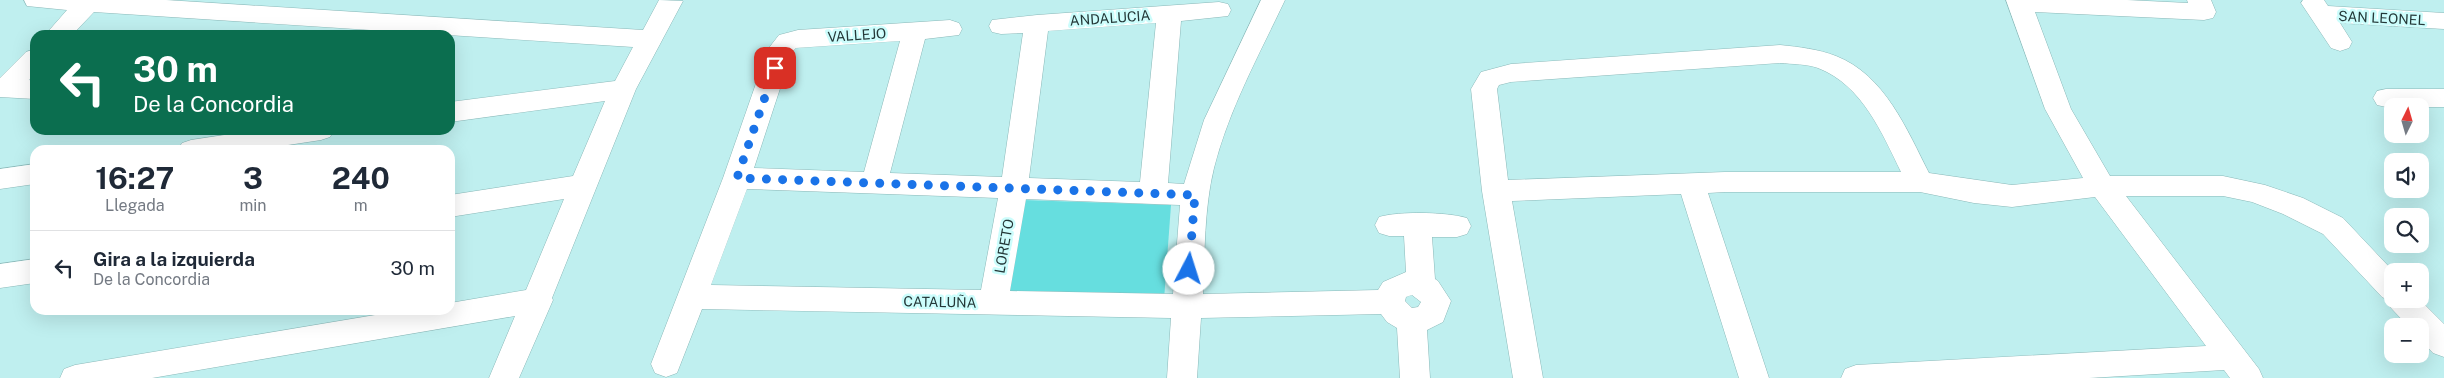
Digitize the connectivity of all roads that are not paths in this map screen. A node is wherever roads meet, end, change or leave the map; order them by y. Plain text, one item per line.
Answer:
1 (36, 0) edge
2 (1273, 0) edge
3 (90, 1) edge
4 (671, 1) edge
5 (2018, 2) edge
6 (2202, 4) edge
7 (2315, 7) edge
8 (1219, 10) dead end
9 (1169, 14) junction
10 (2444, 21) edge
11 (1037, 23) junction
12 (1001, 26) dead end
13 (950, 28) dead end
14 (62, 30) edge
15 (915, 31) junction
16 (650, 39) junction
17 (2340, 42) dead end
18 (30, 63) edge
19 (3, 88) edge
20 (623, 89) junction
21 (30, 90) edge
22 (455, 111) edge
23 (288, 135) edge
24 (224, 145) edge
25 (30, 175) edge
26 (737, 178) junction
27 (0, 179) edge
28 (1920, 182) junction
29 (874, 184) junction
30 (1690, 184) junction
31 (584, 185) junction
32 (2102, 186) junction
33 (1014, 188) junction
34 (1496, 191) junction
35 (1153, 193) junction
36 (1195, 195) junction
37 (455, 205) edge
38 (1389, 225) dead end
39 (1417, 225) junction
40 (1457, 226) dead end
41 (30, 272) edge
42 (0, 276) edge
43 (2384, 280) edge
44 (693, 297) junction
45 (538, 300) junction
46 (993, 304) junction
47 (1186, 306) junction
48 (2410, 308) edge
49 (1401, 312) junction
50 (455, 314) edge
51 (449, 315) edge
52 (2444, 344) edge
53 (666, 364) dead end
54 (2240, 368) edge
55 (75, 378) edge
56 (504, 378) edge
57 (1182, 378) edge
58 (1416, 378) edge
59 (1528, 378) edge
60 (1754, 378) edge
61 (1856, 378) edge

1 - 3 street
2 - 36 street
3 - 14 street
3 - 16 street
4 - 16 street
5 - 6 street
5 - 32 street
7 - 10 street, SAN LEONEL
7 - 17 street
8 - 9 street
9 - 11 street, ANDALUCIA
9 - 35 street, ANDALUCIA
11 - 12 street, ANDALUCIA
11 - 33 street
13 - 15 street
15 - 26 street, VALLEJO
15 - 29 street
16 - 20 street
18 - 19 street
19 - 21 street
20 - 22 street
20 - 31 street
23 - 24 street
25 - 27 street
26 - 29 street
26 - 44 street
28 - 30 street
28 - 32 street
28 - 34 street
29 - 33 street
30 - 34 street
30 - 60 street
31 - 37 street
31 - 45 street
32 - 43 street
32 - 54 street
33 - 35 street
33 - 46 street, LORETO
34 - 59 street
35 - 36 street
36 - 47 street
38 - 39 street
39 - 40 street
39 - 49 street
41 - 42 street
44 - 46 street, CATALUÑA
44 - 53 street
45 - 50 street
45 - 56 street
46 - 47 street, CATALUÑA
47 - 49 street, CATALUÑA
47 - 57 street
48 - 52 street
49 - 58 street
51 - 55 street
54 - 61 street

